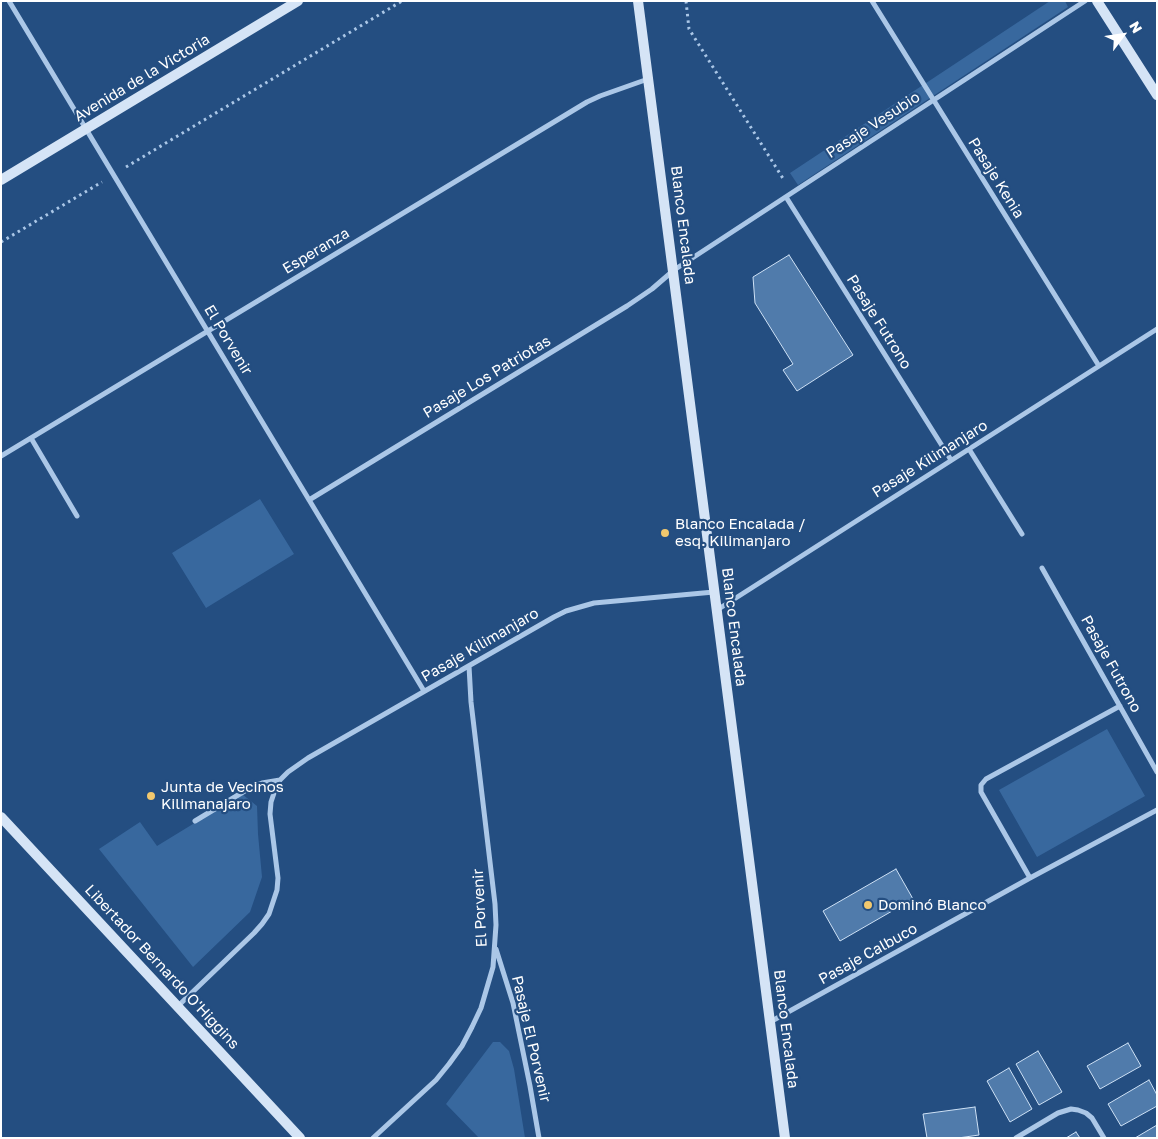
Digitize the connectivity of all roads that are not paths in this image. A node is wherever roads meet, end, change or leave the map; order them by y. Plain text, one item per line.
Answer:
1 (9, 1) edge
2 (298, 1) edge
3 (638, 1) edge
4 (872, 1) edge
5 (1085, 1) edge
6 (1097, 1) edge
7 (648, 79) junction
8 (1157, 95) edge
9 (933, 101) junction
10 (86, 129) junction
11 (1, 180) edge
12 (786, 197) junction
13 (674, 270) junction
14 (1157, 330) edge
15 (208, 331) junction
16 (1099, 366) junction
17 (31, 438) junction
18 (969, 449) junction
19 (1, 456) edge
20 (951, 460) junction
21 (309, 500) junction
22 (77, 516) dead end
23 (1022, 534) dead end
24 (1042, 568) dead end
25 (714, 592) junction
26 (717, 610) junction
27 (469, 666) junction
28 (424, 691) junction
29 (1120, 706) junction
30 (1157, 772) edge
31 (280, 780) junction
32 (1157, 810) edge
33 (1, 817) edge
34 (195, 820) dead end
35 (1030, 878) junction
36 (495, 946) junction
37 (178, 1006) junction
38 (770, 1022) junction
39 (300, 1138) edge
40 (374, 1138) edge
41 (539, 1138) edge
42 (785, 1138) edge
43 (1016, 1138) edge
44 (1104, 1138) edge

1 - 10 street, El Porvenir
2 - 10 street, Avenida de la Victoria
3 - 7 street, Blanco Encalada
4 - 9 street, Pasaje Kenia
5 - 9 street, Pasaje Vesubio
6 - 8 street
7 - 13 street, Blanco Encalada
7 - 15 street, Esperanza
9 - 12 street, Pasaje Vesubio
9 - 16 street, Pasaje Kenia
10 - 11 street, Avenida de la Victoria
10 - 15 street, El Porvenir
12 - 13 street, Pasaje Vesubio
12 - 20 street, Pasaje Futrono
13 - 21 street, Pasaje Los Patriotas
13 - 25 street, Blanco Encalada
14 - 16 street, Pasaje Kilimanjaro
15 - 17 street, Esperanza
15 - 21 street, El Porvenir
16 - 18 street, Pasaje Kilimanjaro
17 - 19 street, Esperanza
17 - 22 street
18 - 20 street, Pasaje Kilimanjaro
18 - 23 street
20 - 26 street, Pasaje Kilimanjaro
21 - 28 street, El Porvenir
24 - 29 street, Pasaje Futrono
25 - 26 street, Blanco Encalada
25 - 27 street, Pasaje Kilimanjaro
26 - 38 street, Blanco Encalada
27 - 28 street, Pasaje Kilimanjaro
27 - 36 street, El Porvenir
28 - 31 street, Pasaje Kilimanjaro
29 - 30 street, Pasaje Futrono
29 - 35 street
31 - 34 street, Pasaje Kilimanjaro
31 - 37 street, Pasaje Kilimanjaro
32 - 35 street, Pasaje Calbuco
33 - 37 street, Libertador Bernardo O'Higgins
35 - 38 street, Pasaje Calbuco
36 - 40 street, El Porvenir
36 - 41 street, Pasaje El Porvenir
37 - 39 street, Libertador Bernardo O'Higgins
38 - 42 street, Blanco Encalada
43 - 44 street

